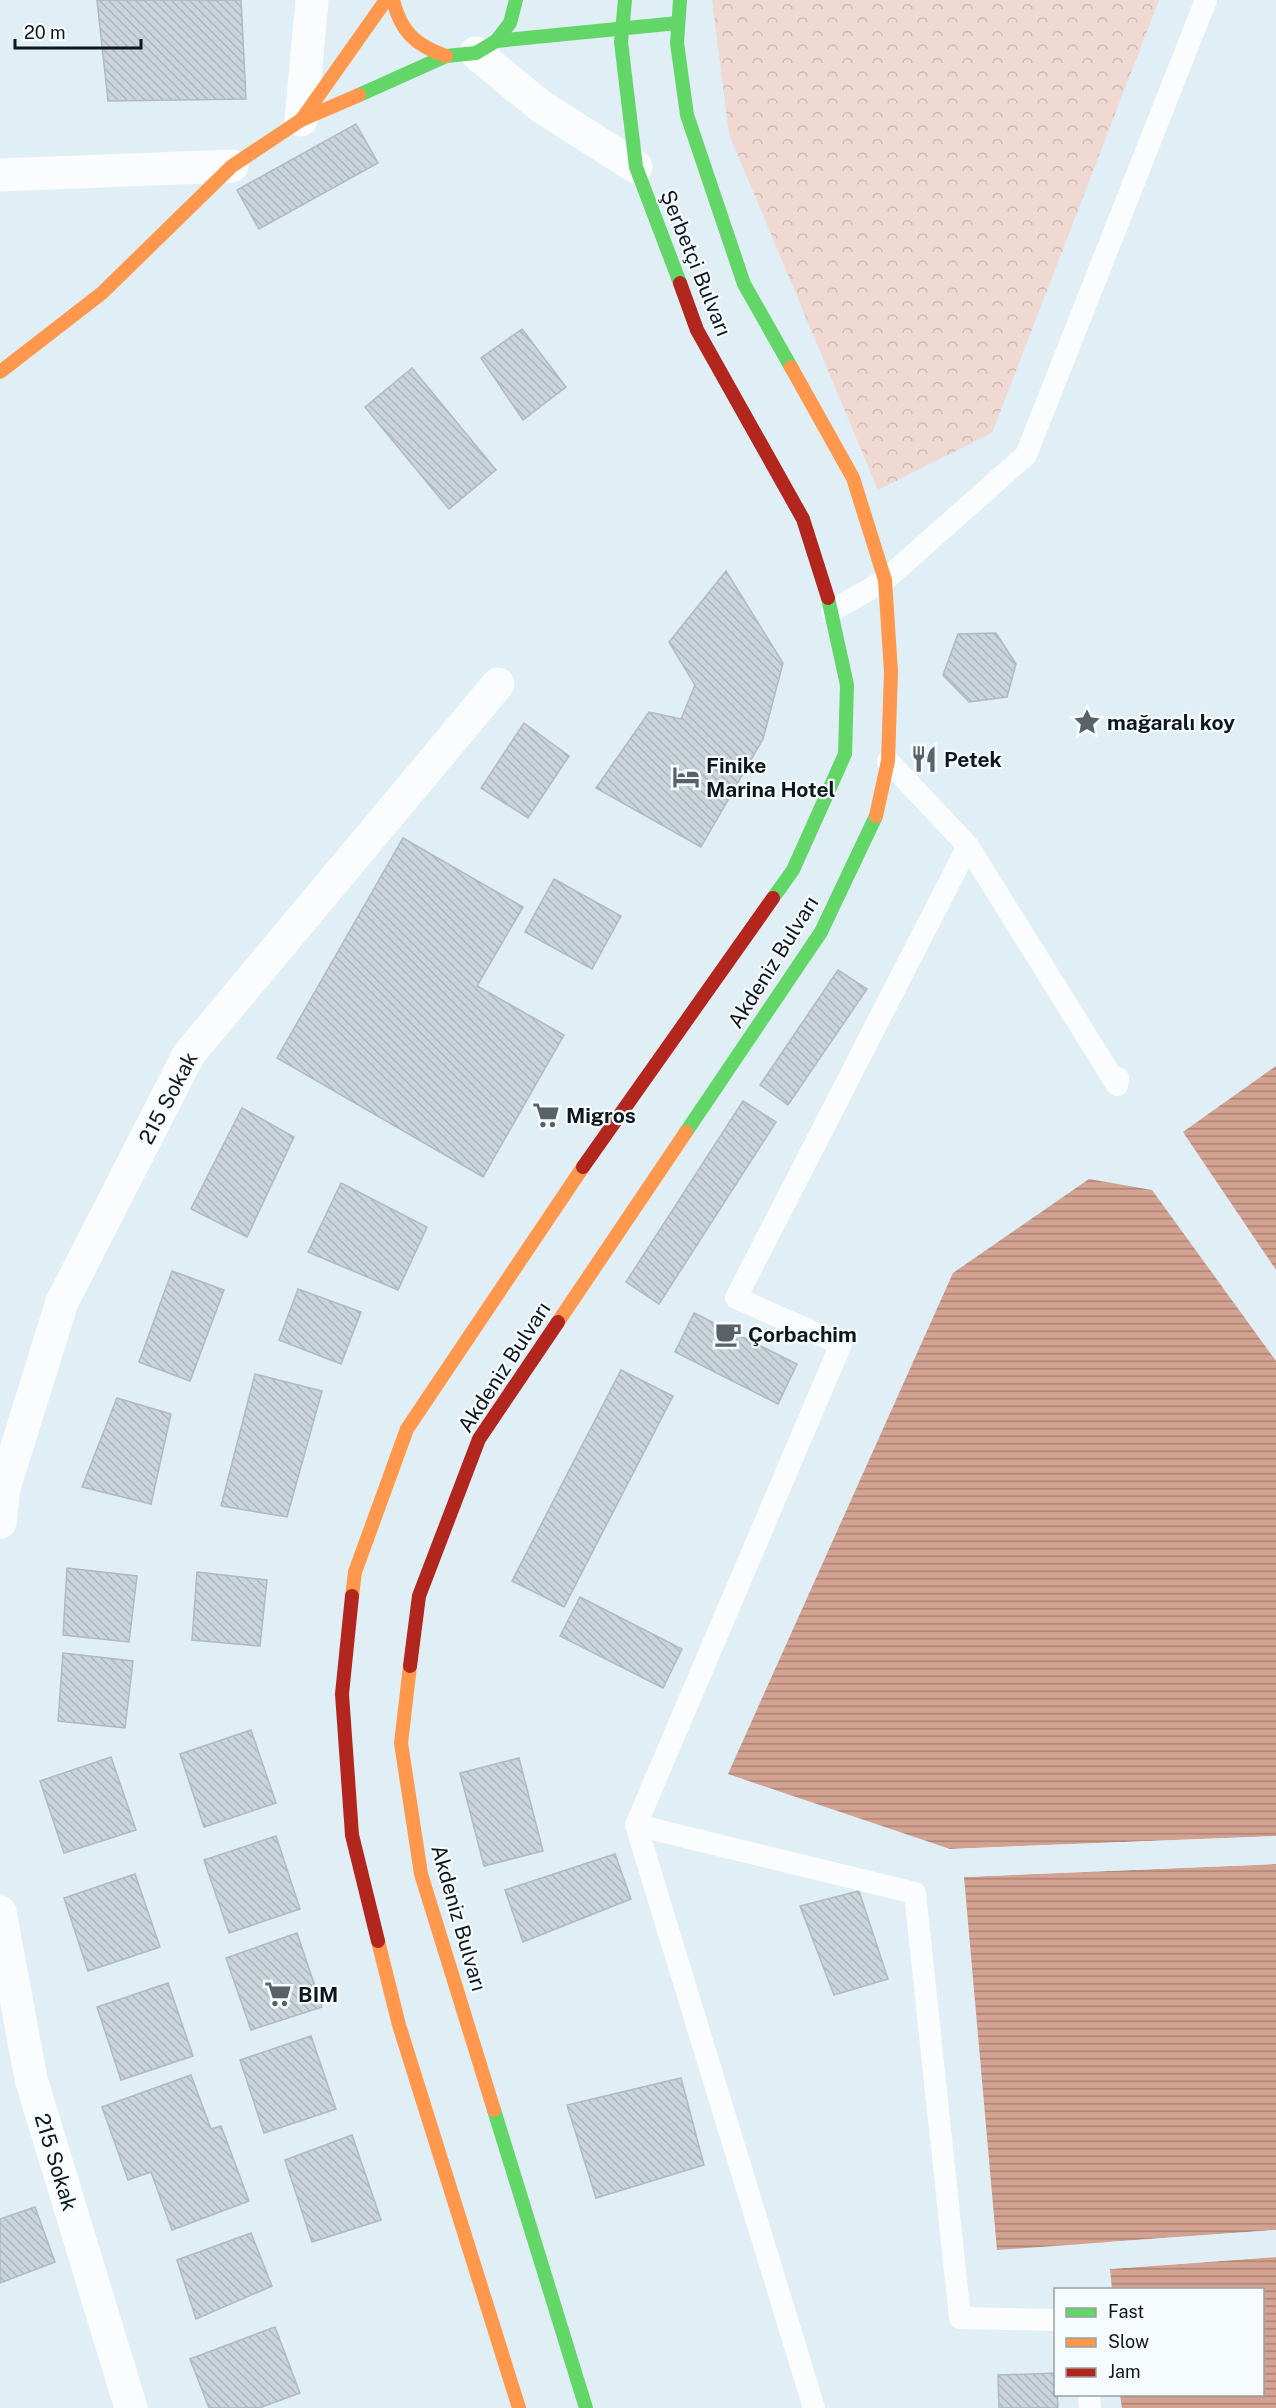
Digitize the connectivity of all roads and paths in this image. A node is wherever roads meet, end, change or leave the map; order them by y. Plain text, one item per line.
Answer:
1 (312, 0) edge
2 (386, 0) edge
3 (393, 0) edge
4 (516, 0) edge
5 (680, 0) edge
6 (1206, 0) edge
7 (630, 4) edge
8 (678, 23) junction
9 (622, 28) junction
10 (472, 50) junction
11 (301, 120) junction
12 (232, 166) junction
13 (636, 167) junction
14 (0, 175) edge
15 (0, 372) edge
16 (853, 478) joint
17 (803, 519) joint
18 (885, 580) junction
19 (832, 611) junction
20 (498, 684) dead end
21 (888, 761) junction
22 (968, 846) junction
23 (1118, 1078) dead end
24 (0, 1522) edge
25 (636, 1825) junction
26 (0, 1912) edge
27 (1054, 2320) edge
28 (131, 2408) edge
29 (519, 2408) edge
30 (586, 2408) edge
31 (813, 2408) edge

1 - 11 street
2 - 11 main road
3 - 10 main road
4 - 10 main road
5 - 8 main road, Şerbetçi Bulvarı
6 - 18 lane
7 - 8 main road
7 - 9 main road, Şerbetçi Bulvarı
8 - 9 main road
8 - 16 main road, Şerbetçi Bulvarı
9 - 10 main road
9 - 13 main road, Şerbetçi Bulvarı
10 - 11 main road
10 - 13 street
11 - 12 main road
12 - 14 street
12 - 15 main road
13 - 17 main road, Şerbetçi Bulvarı
16 - 18 main road, Akdeniz Bulvarı
17 - 19 main road, Akdeniz Bulvarı
18 - 19 lane
18 - 21 main road, Akdeniz Bulvarı
19 - 29 main road, Akdeniz Bulvarı
20 - 24 street, 215 Sokak
21 - 22 lane
21 - 30 main road, Akdeniz Bulvarı
22 - 23 lane
22 - 25 lane
25 - 27 lane
25 - 31 lane
26 - 28 street, 215 Sokak

